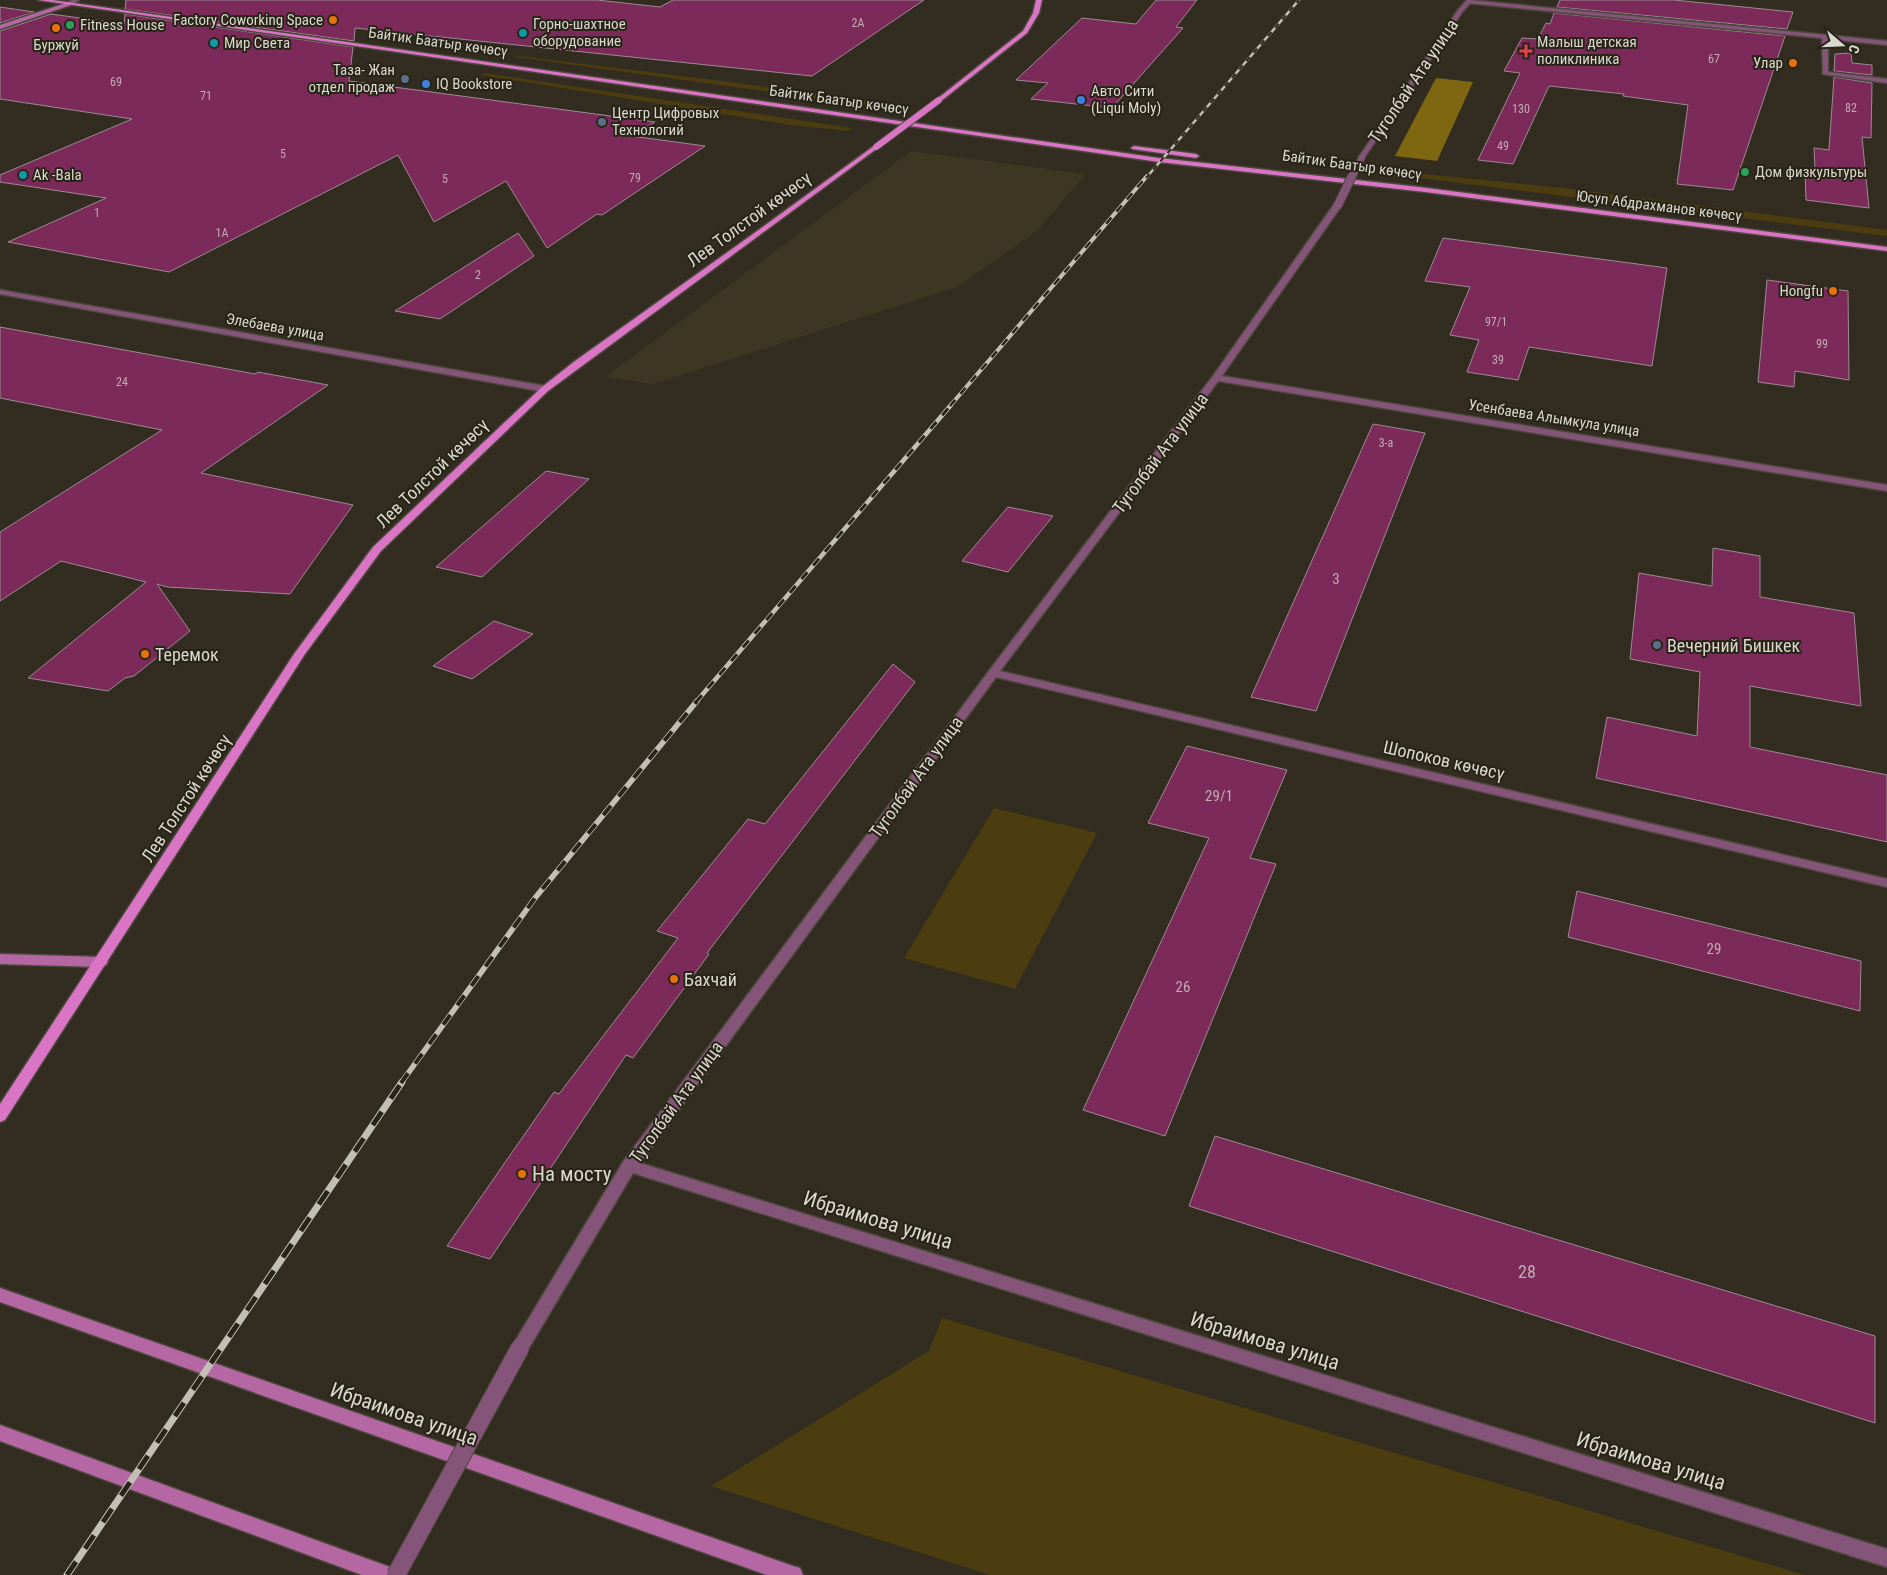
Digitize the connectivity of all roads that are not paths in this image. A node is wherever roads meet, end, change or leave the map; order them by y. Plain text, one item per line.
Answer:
1 (41, 0) edge
2 (76, 0) edge
3 (1039, 0) edge
4 (1469, 1) edge
5 (68, 4) junction
6 (0, 27) edge
7 (1825, 37) junction
8 (1887, 43) edge
9 (1887, 80) edge
10 (1427, 190) joint
11 (1887, 250) edge
12 (0, 292) edge
13 (1216, 378) junction
14 (545, 389) junction
15 (1887, 488) edge
16 (993, 673) junction
17 (1887, 883) edge
18 (0, 959) edge
19 (101, 962) junction
20 (0, 1116) edge
21 (629, 1166) junction
22 (0, 1295) edge
23 (0, 1433) edge
24 (1887, 1558) edge
25 (387, 1575) edge
26 (396, 1575) edge
27 (793, 1575) edge

1 - 5 main road, Байтик Баатыр көчөсү
2 - 5 street
3 - 14 main road, Лев Толстой көчөсү, bridge
4 - 7 street
4 - 13 street, Туголбай Ата улица, bridge
5 - 6 main road
5 - 10 main road, Байтик Баатыр көчөсү
7 - 8 street
7 - 9 street
10 - 11 main road, Юсуп Абдрахманов көчөсү
12 - 14 street, Элебаева улица
13 - 15 street, Усенбаева Алымкула улица
13 - 16 street, Туголбай Ата улица
14 - 19 main road, Лев Толстой көчөсү
16 - 17 street, Шопоков көчөсү
16 - 21 street, Туголбай Ата улица
18 - 19 main road
19 - 20 main road, Лев Толстой көчөсү
21 - 24 street, Ибраимова улица
21 - 26 street, Туголбай Ата улица, bridge
22 - 27 main road, Ибраимова улица
23 - 25 main road

